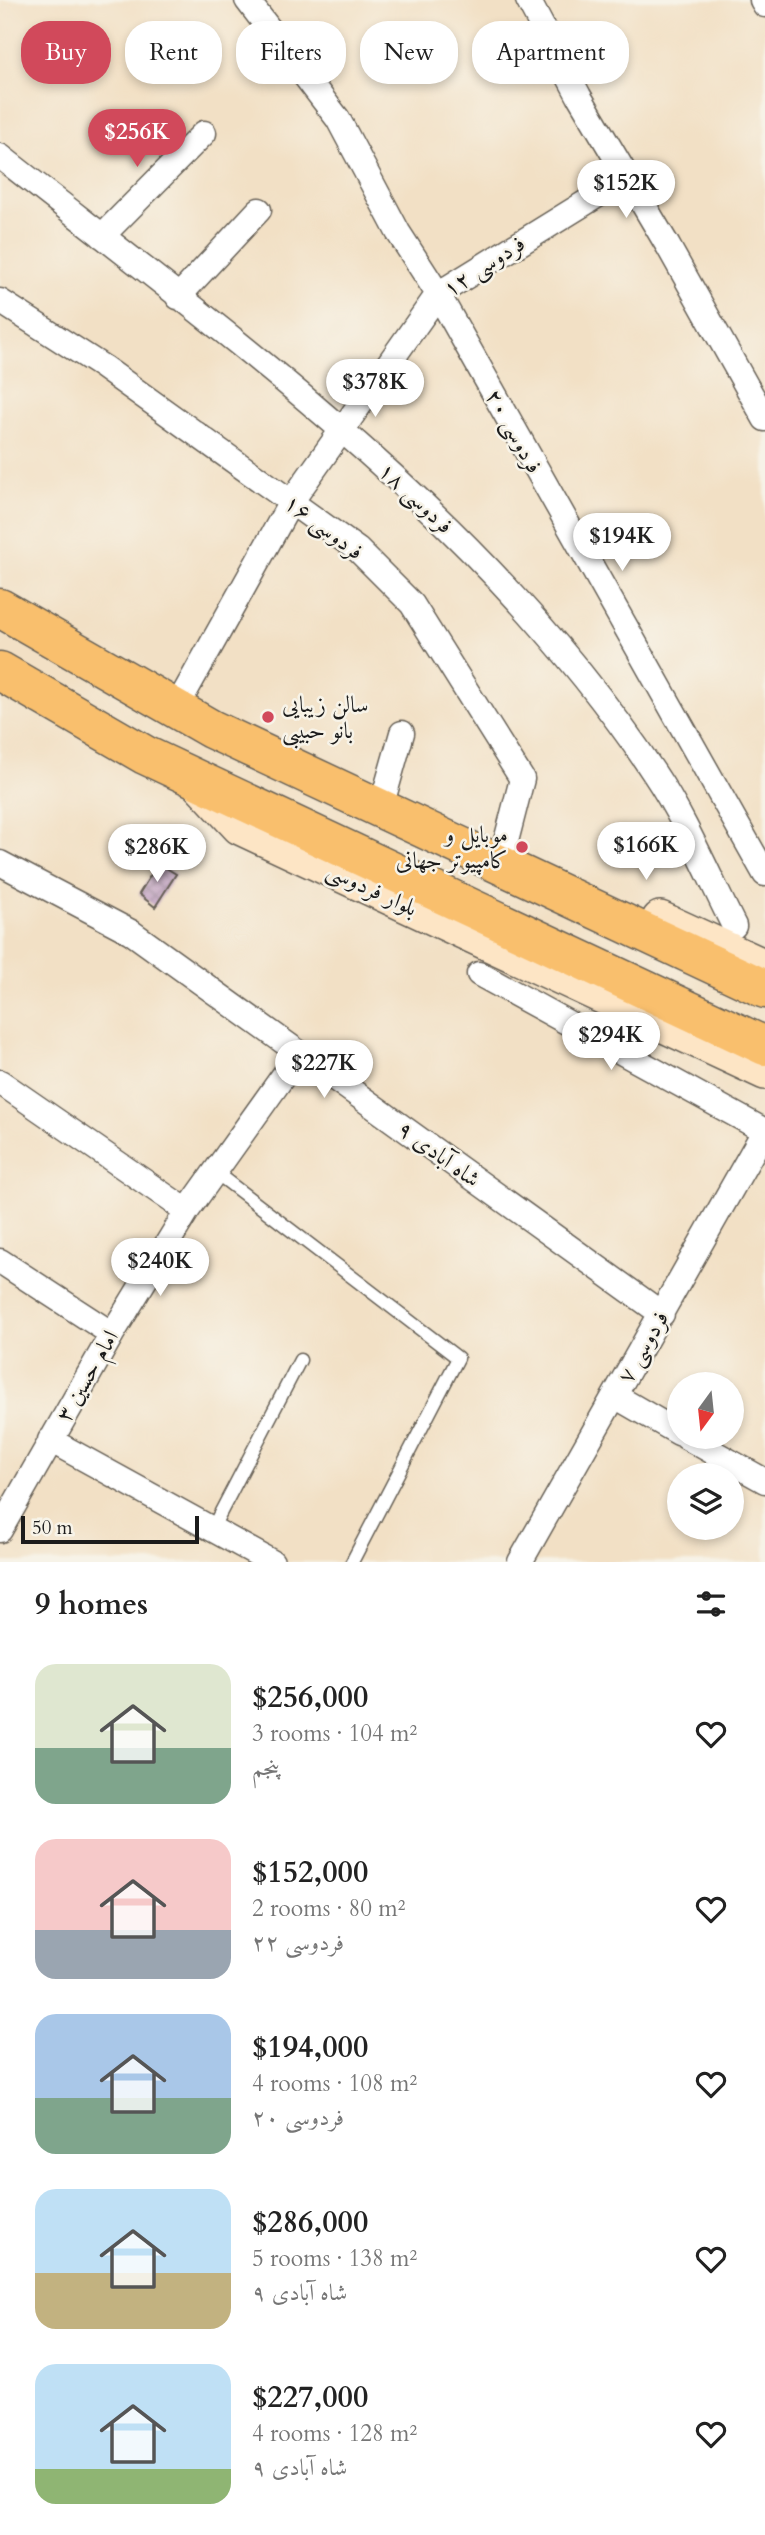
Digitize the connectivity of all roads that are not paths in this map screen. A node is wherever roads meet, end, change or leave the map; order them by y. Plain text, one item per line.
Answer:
1 (247, 0) edge
2 (528, 0) edge
3 (762, 0) edge
4 (765, 5) edge
5 (204, 133) dead end
6 (0, 156) edge
7 (627, 177) junction
8 (259, 210) dead end
9 (102, 236) junction
10 (438, 294) junction
11 (178, 297) junction
12 (0, 301) edge
13 (765, 419) edge
14 (341, 427) junction
15 (291, 502) junction
16 (0, 608) edge
17 (0, 671) edge
18 (175, 710) junction
19 (211, 729) junction
20 (402, 733) dead end
21 (193, 777) junction
22 (385, 793) junction
23 (504, 849) junction
24 (0, 863) edge
25 (765, 874) edge
26 (734, 926) dead end
27 (765, 967) edge
28 (479, 974) dead end
29 (765, 989) edge
30 (765, 1046) edge
31 (299, 1054) junction
32 (765, 1072) edge
33 (0, 1082) edge
34 (765, 1130) edge
35 (215, 1172) junction
36 (187, 1211) junction
37 (0, 1261) edge
38 (662, 1314) junction
39 (112, 1334) junction
40 (300, 1360) dead end
41 (615, 1396) junction
42 (667, 1426) edge
43 (50, 1440) junction
44 (708, 1449) edge
45 (765, 1481) edge
46 (212, 1529) junction
47 (0, 1530) edge
48 (271, 1562) edge
49 (352, 1562) edge
50 (520, 1562) edge

1 - 10 street, فردوسی ۲۰
2 - 7 street
3 - 4 street
5 - 9 street
6 - 9 street, فردوسی ۱۸
7 - 10 street, فردوسی ۱۲
7 - 13 street
8 - 11 street
9 - 11 street, فردوسی ۱۸
10 - 14 street, فردوسی ۱۲
10 - 25 street, فردوسی ۲۰
11 - 14 street, فردوسی ۱۸
12 - 15 street, فردوسی ۱۶
14 - 15 street, فردوسی ۱۲
14 - 26 street, فردوسی ۱۸
15 - 18 street, فردوسی ۱۲
15 - 23 street, فردوسی ۱۶
16 - 18 main road
17 - 21 main road, بلوار فردوسی
18 - 19 main road
19 - 22 main road
19 - 29 main road
20 - 22 street
21 - 30 main road
21 - 32 main road, بلوار فردوسی
22 - 23 main road
23 - 27 main road
24 - 31 street, شاه آبادی ۹
28 - 34 street
31 - 35 street, امام حسین ۳
31 - 38 street, شاه آبادی ۹
33 - 36 street
34 - 38 street, فردوسی ۷
35 - 36 street, امام حسین ۳
35 - 49 lane
36 - 39 street, امام حسین ۳
37 - 39 street
38 - 41 street, فردوسی ۷
39 - 43 street, امام حسین ۳
40 - 46 lane
41 - 42 street
41 - 50 street, فردوسی ۷
43 - 46 street
43 - 47 street, امام حسین ۳
44 - 45 street
46 - 48 street

